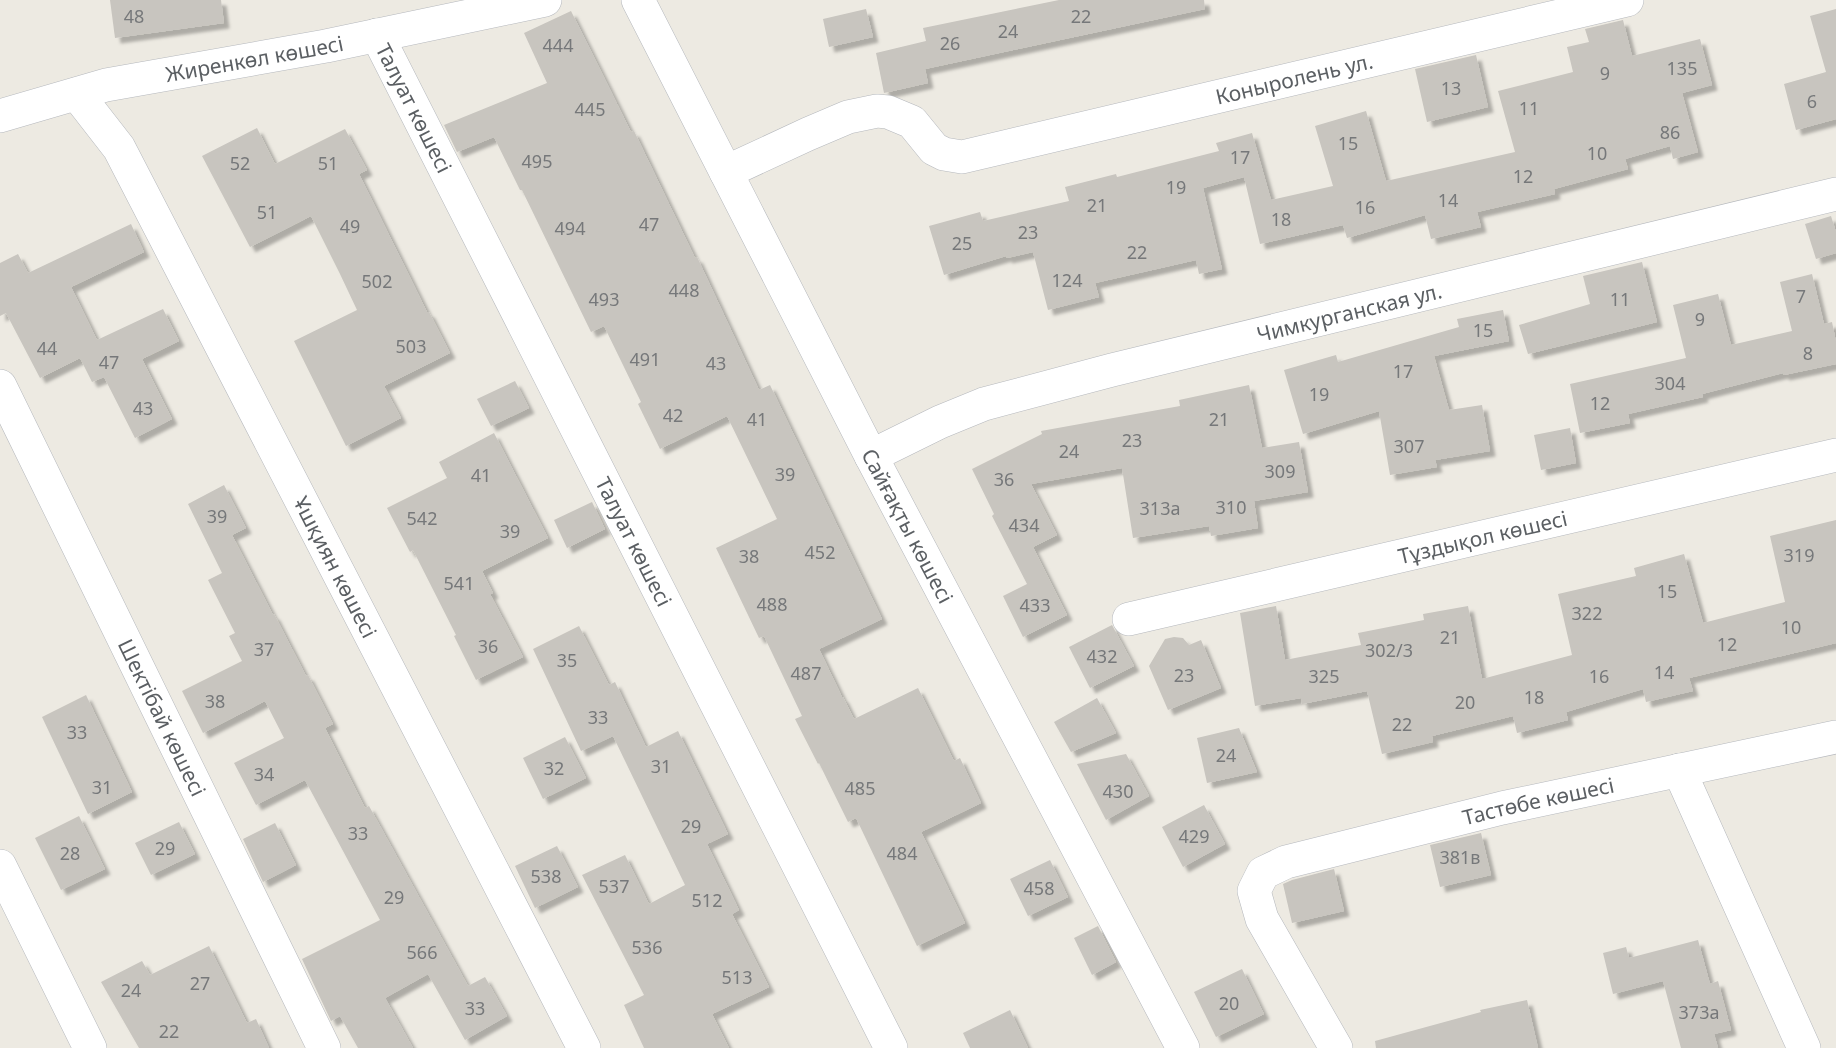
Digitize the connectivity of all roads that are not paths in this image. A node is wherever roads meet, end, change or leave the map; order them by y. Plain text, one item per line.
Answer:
1 (545, 0) edge
2 (638, 0) edge
3 (1627, 0) edge
4 (377, 35) junction
5 (77, 94) junction
6 (0, 116) edge
7 (726, 172) junction
8 (1836, 194) edge
9 (0, 386) edge
10 (1836, 455) edge
11 (871, 456) junction
12 (1129, 619) dead end
13 (1836, 737) edge
14 (1679, 770) junction
15 (0, 866) edge
16 (90, 1048) edge
17 (324, 1048) edge
18 (584, 1048) edge
19 (891, 1048) edge
20 (1183, 1048) edge
21 (1336, 1048) edge
22 (1804, 1048) edge

1 - 4 street, Жиренкөл көшесі
2 - 7 street, Сайғақты көшесі
3 - 7 street, Коныролень ул.
4 - 5 street, Жиренкөл көшесі
4 - 19 street, Талуат көшесі
5 - 6 street, Жиренкөл көшесі
5 - 18 street, Ұшқиян көшесі
7 - 11 street, Сайғақты көшесі
8 - 11 street, Чимкурганская ул.
9 - 17 street, Шектібай көшесі
10 - 12 street, Тұздықол көшесі
11 - 20 street, Сайғақты көшесі
13 - 14 street, Тастөбе көшесі
14 - 21 street, Тастөбе көшесі
14 - 22 street
15 - 16 street

